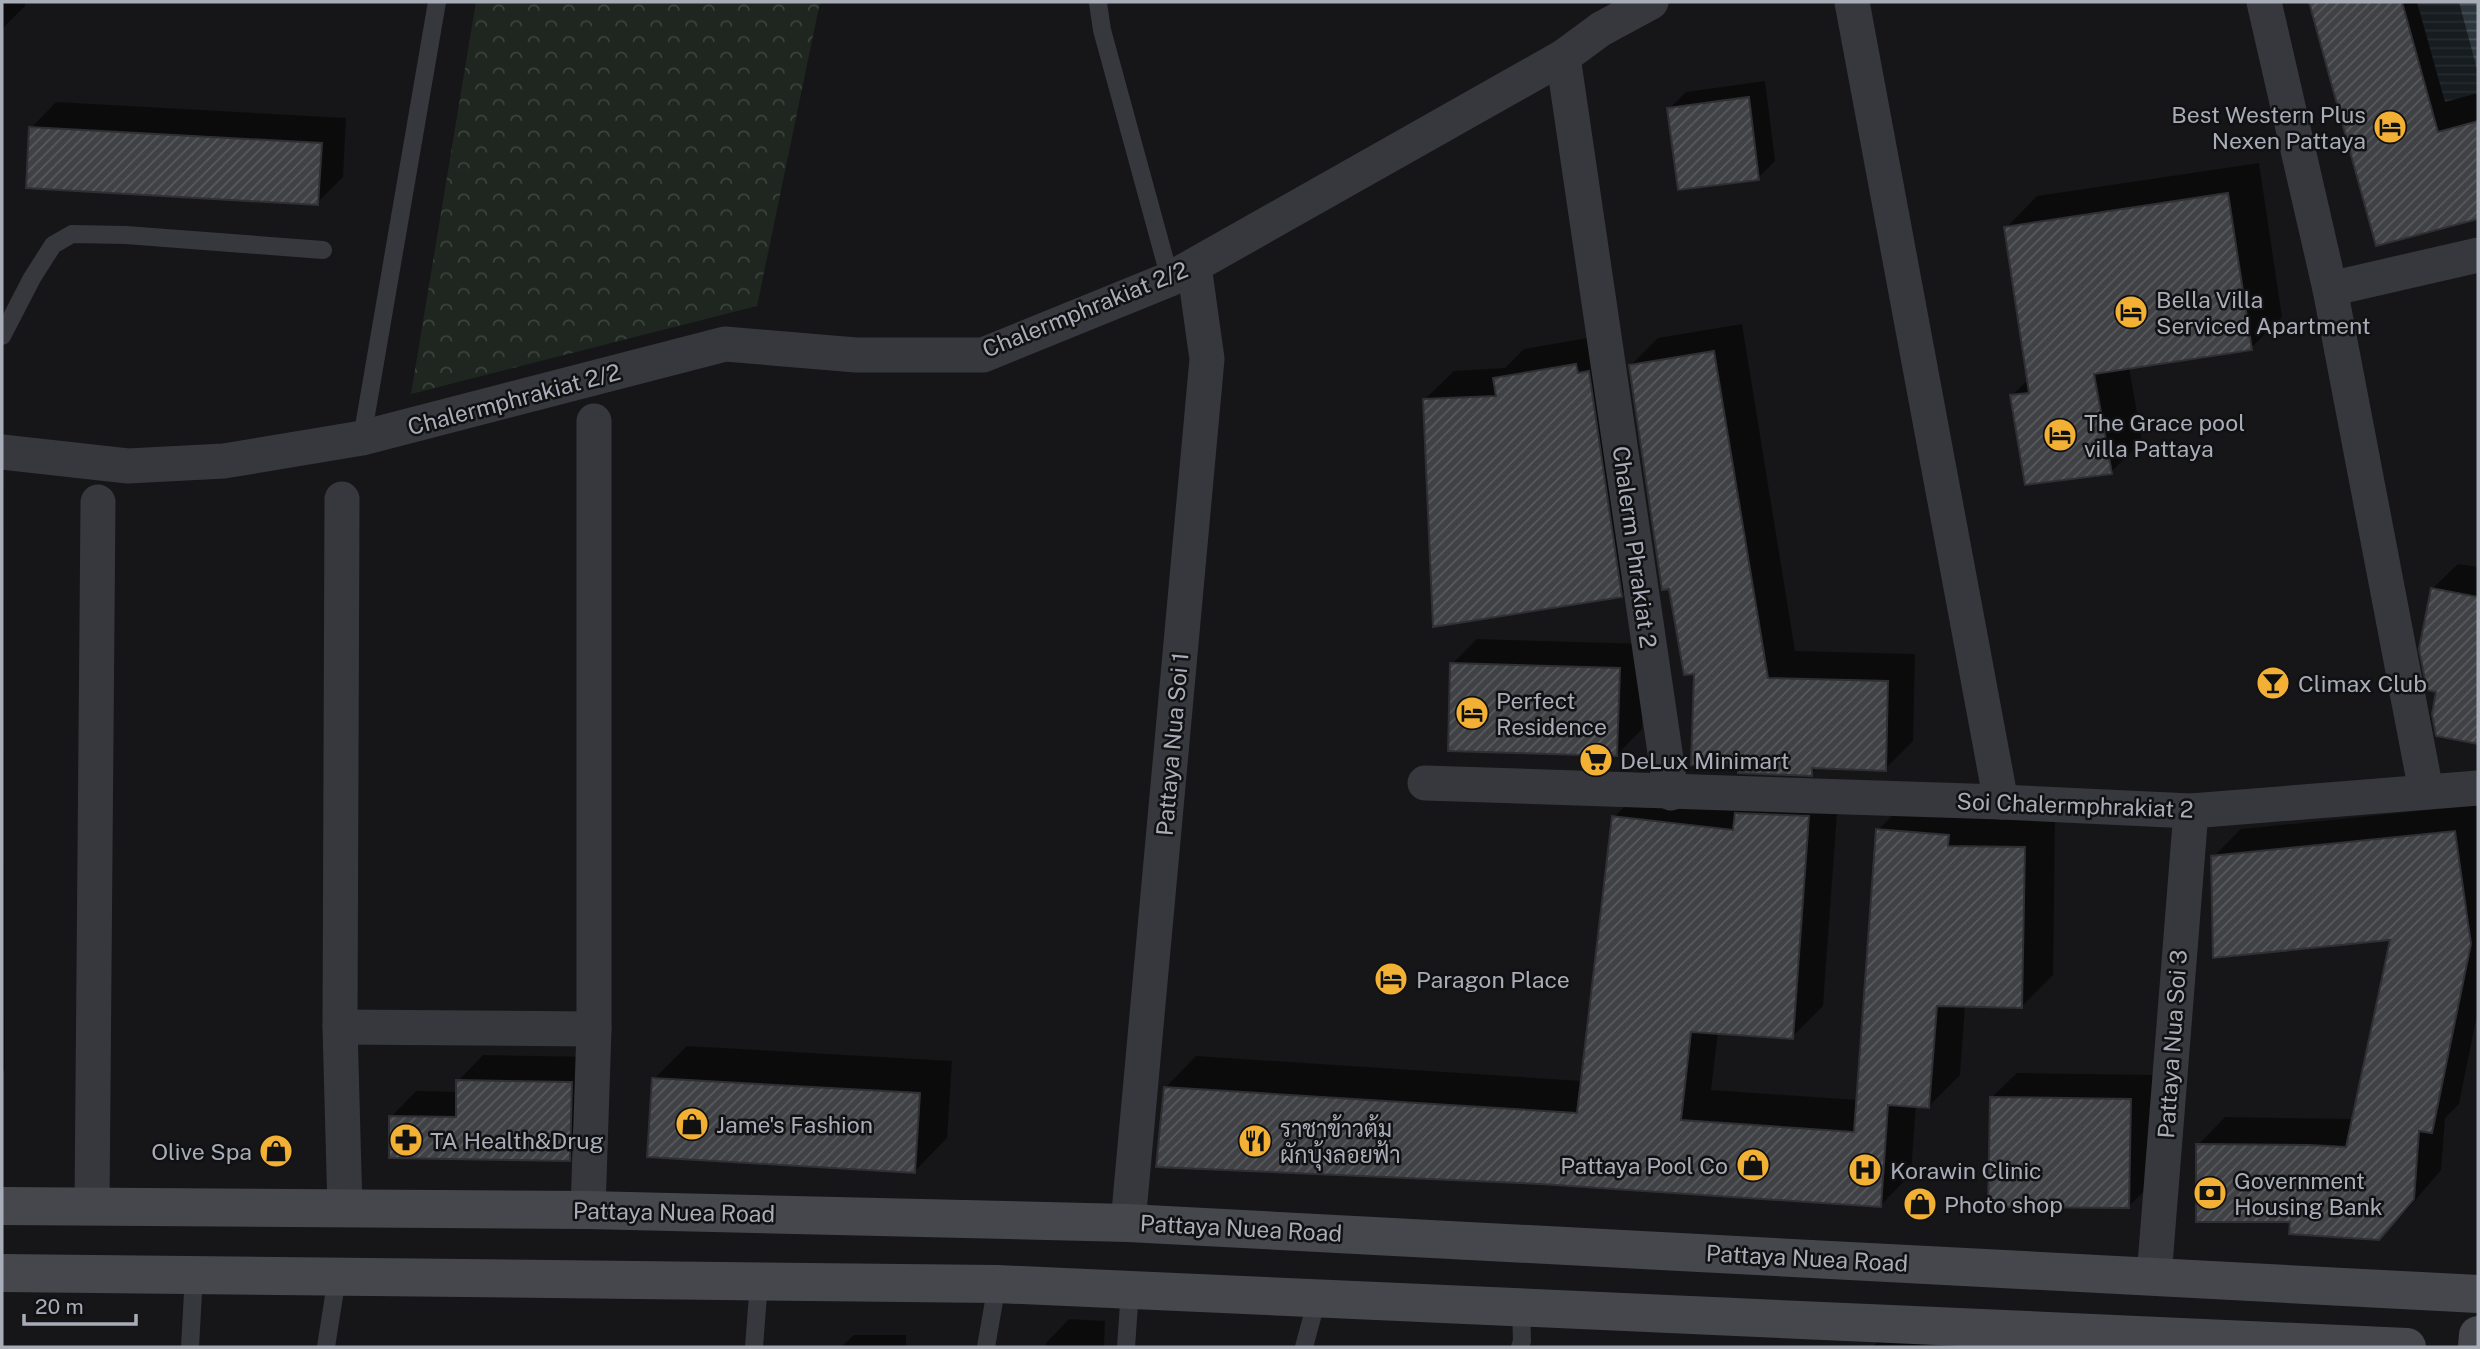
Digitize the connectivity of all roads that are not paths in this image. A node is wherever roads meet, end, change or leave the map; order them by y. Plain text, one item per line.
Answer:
1 (437, 2) edge
2 (1651, 2) edge
3 (1852, 2) edge
4 (2264, 2) edge
5 (1098, 3) edge
6 (1600, 15) edge
7 (1563, 57) junction
8 (323, 250) dead end
9 (2478, 256) edge
10 (1182, 273) junction
11 (2330, 289) junction
12 (2, 336) edge
13 (594, 421) dead end
14 (362, 438) junction
15 (2, 452) edge
16 (342, 499) dead end
17 (98, 502) dead end
18 (1425, 783) dead end
19 (2478, 788) edge
20 (2426, 791) junction
21 (1671, 793) junction
22 (2001, 802) junction
23 (2191, 811) junction
24 (340, 1027) junction
25 (594, 1028) junction
26 (2, 1206) edge
27 (92, 1206) junction
28 (345, 1209) junction
29 (588, 1210) junction
30 (1128, 1223) junction
31 (2, 1273) edge
32 (194, 1275) junction
33 (337, 1277) junction
34 (2154, 1277) junction
35 (759, 1282) junction
36 (998, 1284) junction
37 (1130, 1290) junction
38 (2478, 1294) edge
39 (1317, 1299) junction
40 (1521, 1308) junction
41 (2478, 1335) edge
42 (190, 1347) edge
43 (326, 1347) edge
44 (754, 1347) edge
45 (986, 1347) edge
46 (1126, 1347) edge
47 (1304, 1347) edge
48 (1520, 1347) edge
49 (2407, 1347) edge
50 (2477, 1347) edge

1 - 14 lane
2 - 6 street, Chalermphrakiat 2/2
3 - 22 street
4 - 11 street
5 - 10 lane
6 - 7 street, Chalermphrakiat 2/2
7 - 10 street, Chalermphrakiat 2/2
7 - 21 street, Chalerm Phrakiat 2
8 - 12 lane
9 - 11 street
10 - 14 street, Chalermphrakiat 2/2
10 - 30 street, Pattaya Nua Soi 1
11 - 20 street
13 - 25 street
14 - 15 street, Chalermphrakiat 2/2
16 - 24 street
17 - 27 street
18 - 21 street
19 - 20 street, Soi Chalermphrakiat 2
20 - 23 street, Soi Chalermphrakiat 2
21 - 22 street, Soi Chalermphrakiat 2
22 - 23 street, Soi Chalermphrakiat 2
23 - 34 street, Pattaya Nua Soi 3
24 - 25 street
24 - 28 street
25 - 29 street
26 - 27 main road, Pattaya Nuea Road
27 - 28 main road, Pattaya Nuea Road
28 - 29 main road, Pattaya Nuea Road
29 - 30 main road, Pattaya Nuea Road
30 - 34 main road, Pattaya Nuea Road
31 - 32 main road
32 - 33 main road
32 - 42 lane
33 - 35 main road
33 - 43 lane
34 - 38 main road, Pattaya Nuea Road
35 - 36 main road
35 - 44 lane
36 - 37 main road
36 - 45 lane
37 - 39 main road
37 - 46 lane
39 - 40 main road
39 - 47 lane
40 - 48 lane
40 - 49 main road
41 - 50 main road

